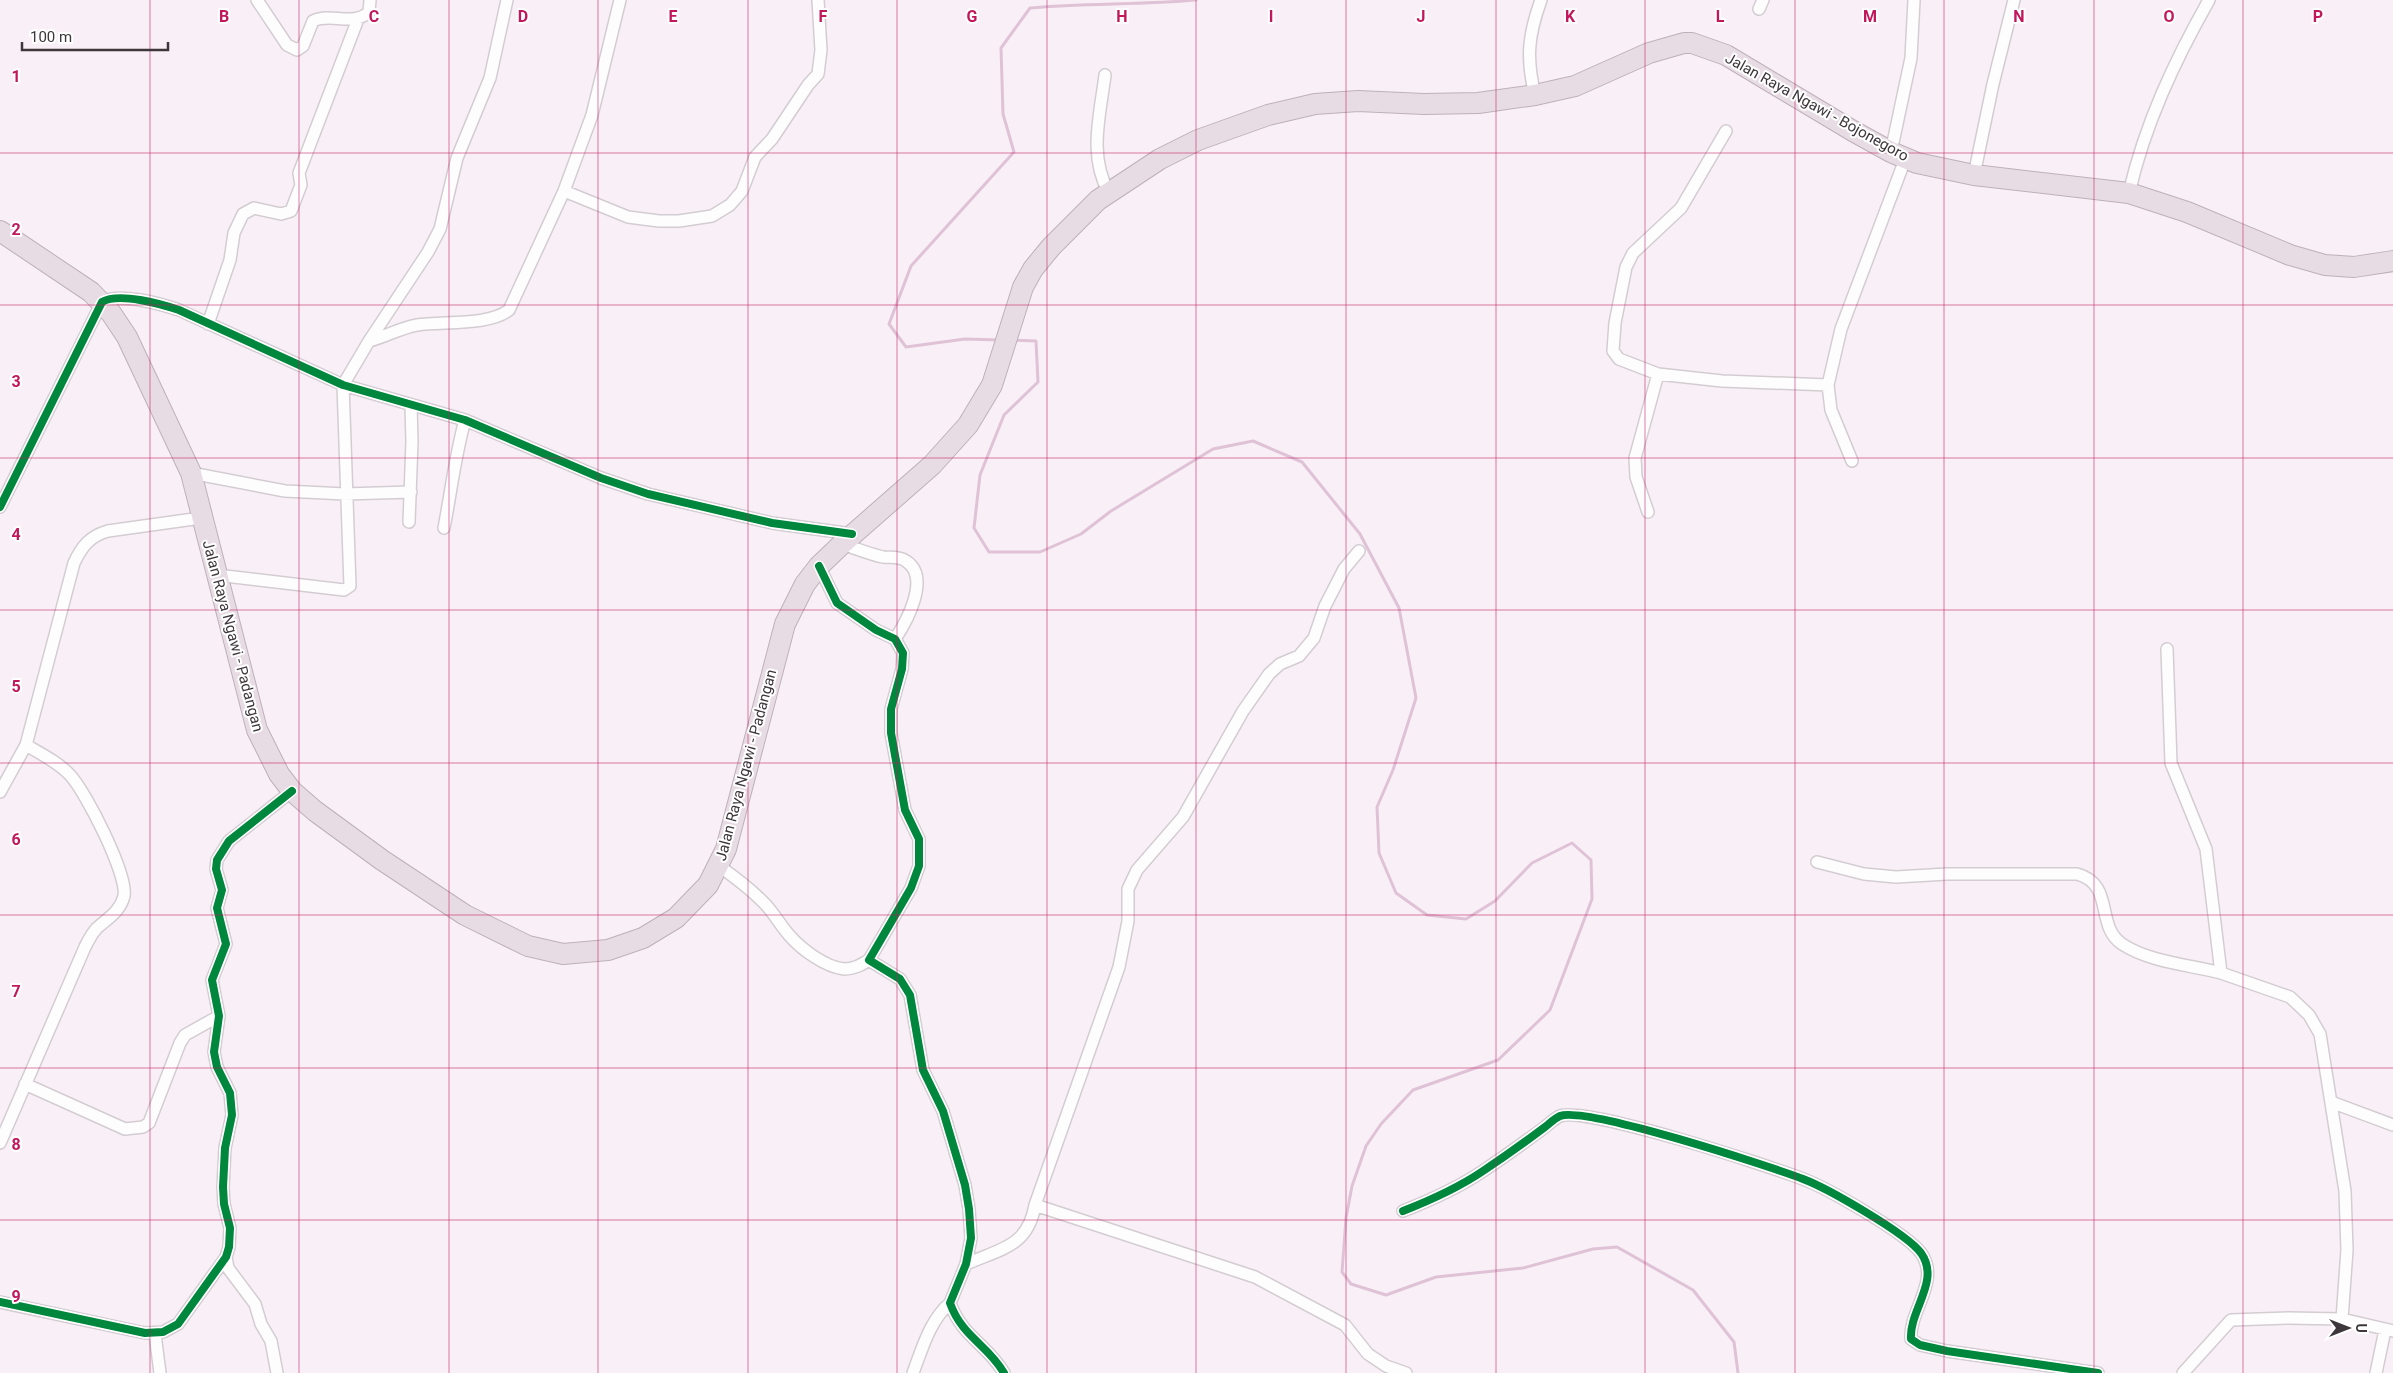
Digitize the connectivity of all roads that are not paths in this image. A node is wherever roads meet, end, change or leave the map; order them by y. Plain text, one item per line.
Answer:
1 (258, 0) edge
2 (370, 0) edge
3 (507, 0) edge
4 (620, 0) edge
5 (818, 0) edge
6 (1541, 0) edge
7 (1914, 0) edge
8 (2208, 0) edge
9 (2010, 1) edge
10 (358, 19) junction
11 (1105, 75) dead end
12 (1535, 95) junction
13 (1726, 131) dead end
14 (1898, 155) junction
15 (1974, 175) junction
16 (564, 191) junction
17 (1109, 193) junction
18 (2129, 193) junction
19 (0, 231) edge
20 (2393, 261) edge
21 (102, 302) junction
22 (208, 324) junction
23 (369, 341) junction
24 (998, 366) joint
25 (1658, 374) junction
26 (343, 385) junction
27 (1828, 385) junction
28 (411, 405) junction
29 (465, 420) junction
30 (1852, 461) dead end
31 (191, 473) junction
32 (410, 492) junction
33 (345, 494) junction
34 (0, 507) edge
35 (1648, 512) dead end
36 (201, 518) junction
37 (409, 522) dead end
38 (444, 528) dead end
39 (847, 539) junction
40 (1359, 551) dead end
41 (819, 566) junction
42 (217, 575) junction
43 (895, 639) junction
44 (2167, 649) dead end
45 (26, 745) junction
46 (292, 791) junction
47 (0, 792) edge
48 (1817, 862) dead end
49 (719, 866) junction
50 (869, 960) junction
51 (2221, 973) junction
52 (219, 1016) junction
53 (24, 1084) junction
54 (2332, 1102) junction
55 (2393, 1125) edge
56 (0, 1142) edge
57 (1035, 1205) junction
58 (1403, 1211) dead end
59 (226, 1257) junction
60 (966, 1264) junction
61 (0, 1302) edge
62 (950, 1303) junction
63 (2342, 1320) junction
64 (2389, 1331) edge
65 (155, 1334) junction
66 (160, 1373) edge
67 (277, 1373) edge
68 (912, 1373) edge
69 (1004, 1373) edge
70 (1406, 1373) edge
71 (2098, 1373) edge
72 (2183, 1373) edge
73 (2376, 1373) edge

1 - 10 street
2 - 10 street
3 - 23 street
4 - 16 street
5 - 16 street
6 - 12 street
7 - 14 street
8 - 18 street
9 - 15 street
10 - 22 street
11 - 17 street
12 - 14 highway, Jalan Raya Ngawi - Bojonegoro
12 - 17 highway, Jalan Raya Ngawi - Bojonegoro
13 - 25 street
14 - 15 highway, Jalan Raya Ngawi - Bojonegoro
14 - 27 street
15 - 18 highway, Jalan Raya Ngawi - Bojonegoro
16 - 23 street
17 - 24 highway, Jalan Raya Ngawi - Bojonegoro
18 - 20 highway, Jalan Raya Ngawi - Bojonegoro
19 - 21 highway, Jalan Raya Ngawi - Padangan
21 - 22 street
21 - 31 highway, Jalan Raya Ngawi - Padangan
21 - 34 street
22 - 26 street
23 - 26 street
24 - 39 highway, Jalan Raya Ngawi - Padangan
25 - 27 street
25 - 35 street
26 - 28 street
26 - 33 street
27 - 30 street
28 - 29 street
28 - 32 street
29 - 38 street
29 - 39 street
31 - 33 street
31 - 36 highway, Jalan Raya Ngawi - Padangan
32 - 33 street
32 - 37 street
33 - 42 street
36 - 42 highway, Jalan Raya Ngawi - Padangan
36 - 45 street
39 - 41 highway, Jalan Raya Ngawi - Padangan
39 - 43 street
40 - 57 street
41 - 43 street
41 - 49 highway, Jalan Raya Ngawi - Padangan
42 - 46 highway, Jalan Raya Ngawi - Padangan
43 - 50 street
44 - 51 street
45 - 47 street
45 - 53 street
46 - 49 highway, Jalan Raya Ngawi - Padangan
46 - 52 street
48 - 51 street
49 - 50 street
50 - 60 street
51 - 54 street
52 - 53 street
52 - 59 street
53 - 56 street
54 - 55 street
54 - 63 street
57 - 60 street
57 - 70 street
58 - 71 street
59 - 65 street
59 - 67 street
60 - 62 street
61 - 65 street
62 - 68 street
62 - 69 street
63 - 64 street
63 - 72 street
64 - 73 street
65 - 66 street

